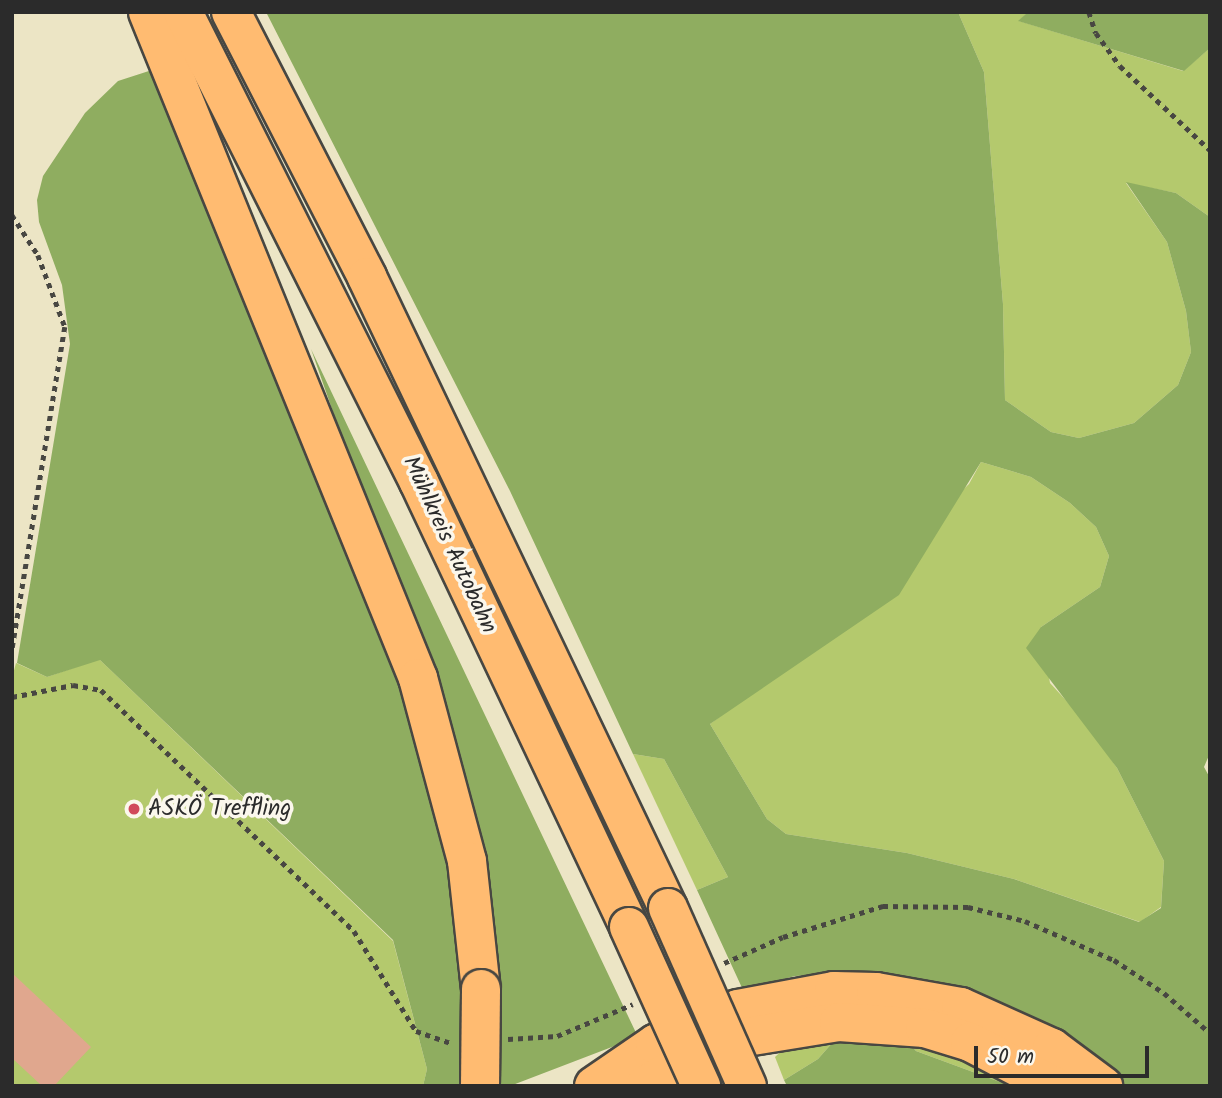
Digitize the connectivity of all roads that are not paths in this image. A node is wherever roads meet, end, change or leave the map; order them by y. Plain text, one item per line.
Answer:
1 (148, 12) edge
2 (183, 12) edge
3 (230, 12) edge
4 (480, 1086) edge
5 (594, 1086) edge
6 (645, 1086) edge
7 (701, 1086) edge
8 (747, 1086) edge
9 (1054, 1086) edge
10 (1103, 1086) edge

1 - 4 highway, bridge
2 - 7 highway, Mühlkreis Autobahn, bridge
3 - 8 highway, Mühlkreis Autobahn, bridge
5 - 10 highway
6 - 9 highway

